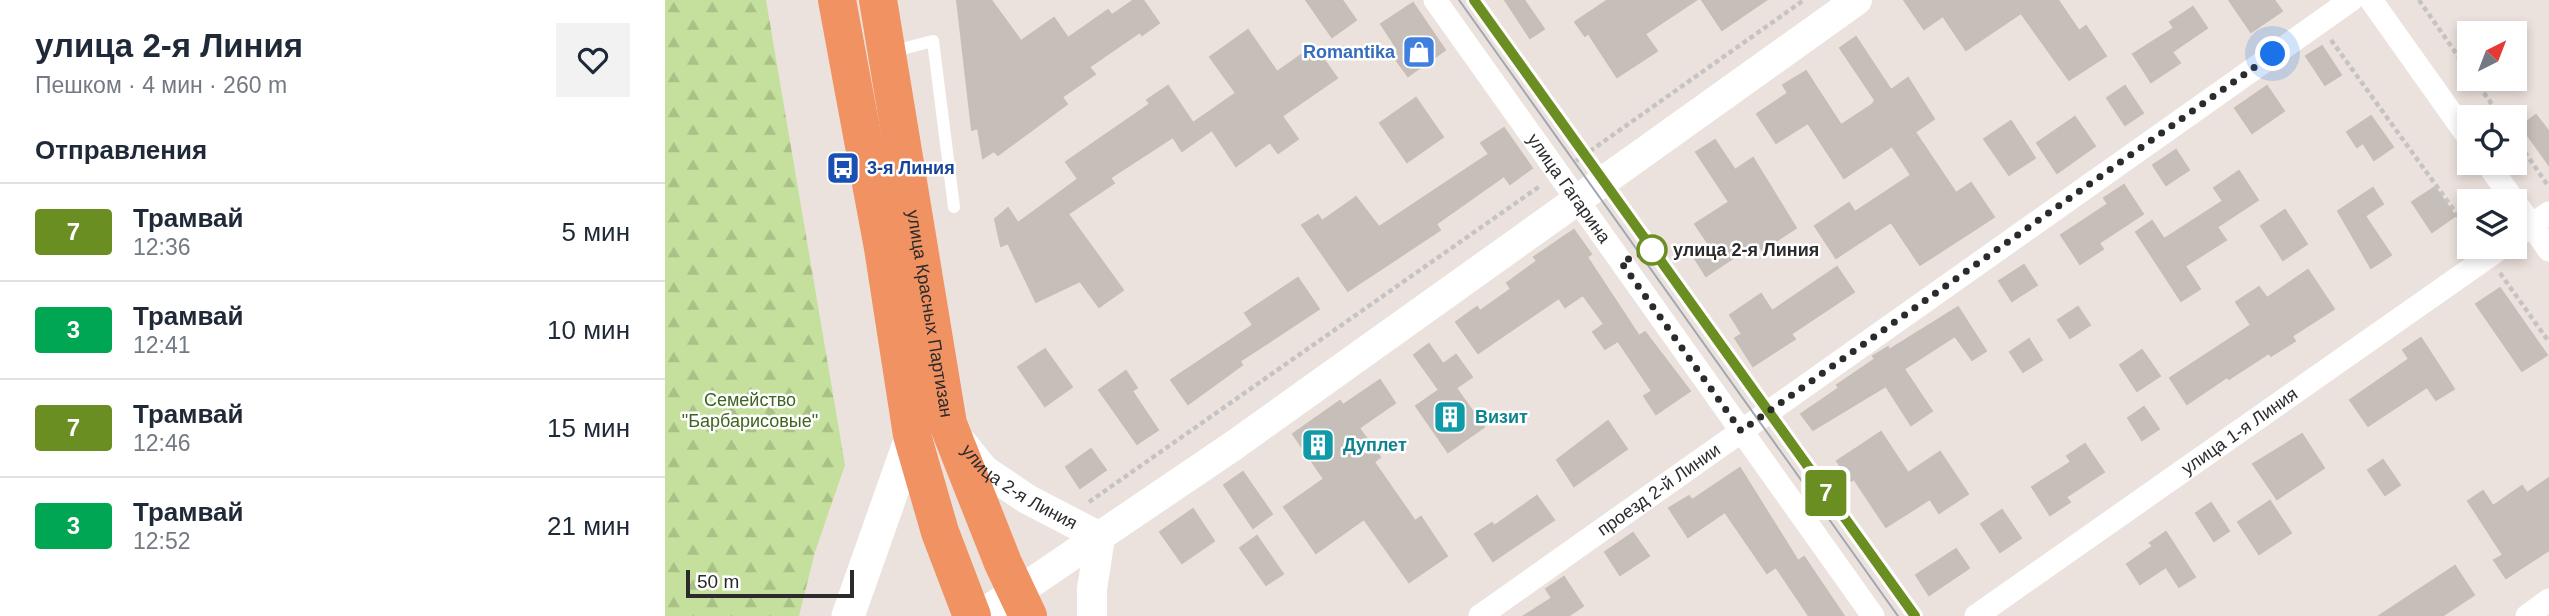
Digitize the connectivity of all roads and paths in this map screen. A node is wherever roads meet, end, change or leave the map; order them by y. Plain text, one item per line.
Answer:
1 (837, 0) edge
2 (878, 0) edge
3 (1435, 0) edge
4 (1804, 0) edge
5 (1857, 0) edge
6 (2351, 0) edge
7 (2371, 0) edge
8 (2419, 0) edge
9 (2318, 23) junction
10 (886, 52) junction
11 (2457, 55) edge
12 (2457, 121) edge
13 (2527, 155) edge
14 (1558, 174) junction
15 (2549, 187) edge
16 (1576, 199) junction
17 (954, 207) dead end
18 (2457, 214) edge
19 (2532, 225) edge
20 (2549, 250) edge
21 (2485, 259) edge
22 (2499, 259) edge
23 (2549, 342) edge
24 (948, 424) junction
25 (1741, 431) junction
26 (912, 435) junction
27 (1082, 507) dead end
28 (1100, 537) junction
29 (2549, 600) edge
30 (1022, 605) edge
31 (848, 616) edge
32 (972, 616) edge
33 (982, 616) edge
34 (1092, 616) edge
35 (1480, 616) edge
36 (1874, 616) edge
37 (1976, 616) edge
38 (2527, 616) edge

1 - 26 highway, улица Красных Партизан
2 - 10 highway, улица Красных Партизан
3 - 14 street, улица Гагарина
4 - 14 path
5 - 16 street, улица 2-я Линия
6 - 9 street, проезд 2-й Линии
7 - 12 street
8 - 11 path
9 - 18 path
9 - 25 street, проезд 2-й Линии
10 - 17 lane
10 - 24 highway, улица Красных Партизан
13 - 15 path
14 - 16 street, улица Гагарина
14 - 27 path
16 - 25 street, улица Гагарина
16 - 28 street, улица 2-я Линия
19 - 20 street
21 - 37 street, улица 1-я Линия
22 - 23 path
24 - 28 street, улица 2-я Линия
24 - 30 highway, улица Красных Партизан
25 - 35 street, проезд 2-й Линии
25 - 36 street, улица Гагарина
26 - 31 main road
26 - 32 highway, улица Красных Партизан
28 - 30 street, улица 2-я Линия
28 - 34 street, улица 2-я Линия
29 - 38 street
30 - 33 main road, улица 2-я Линия

